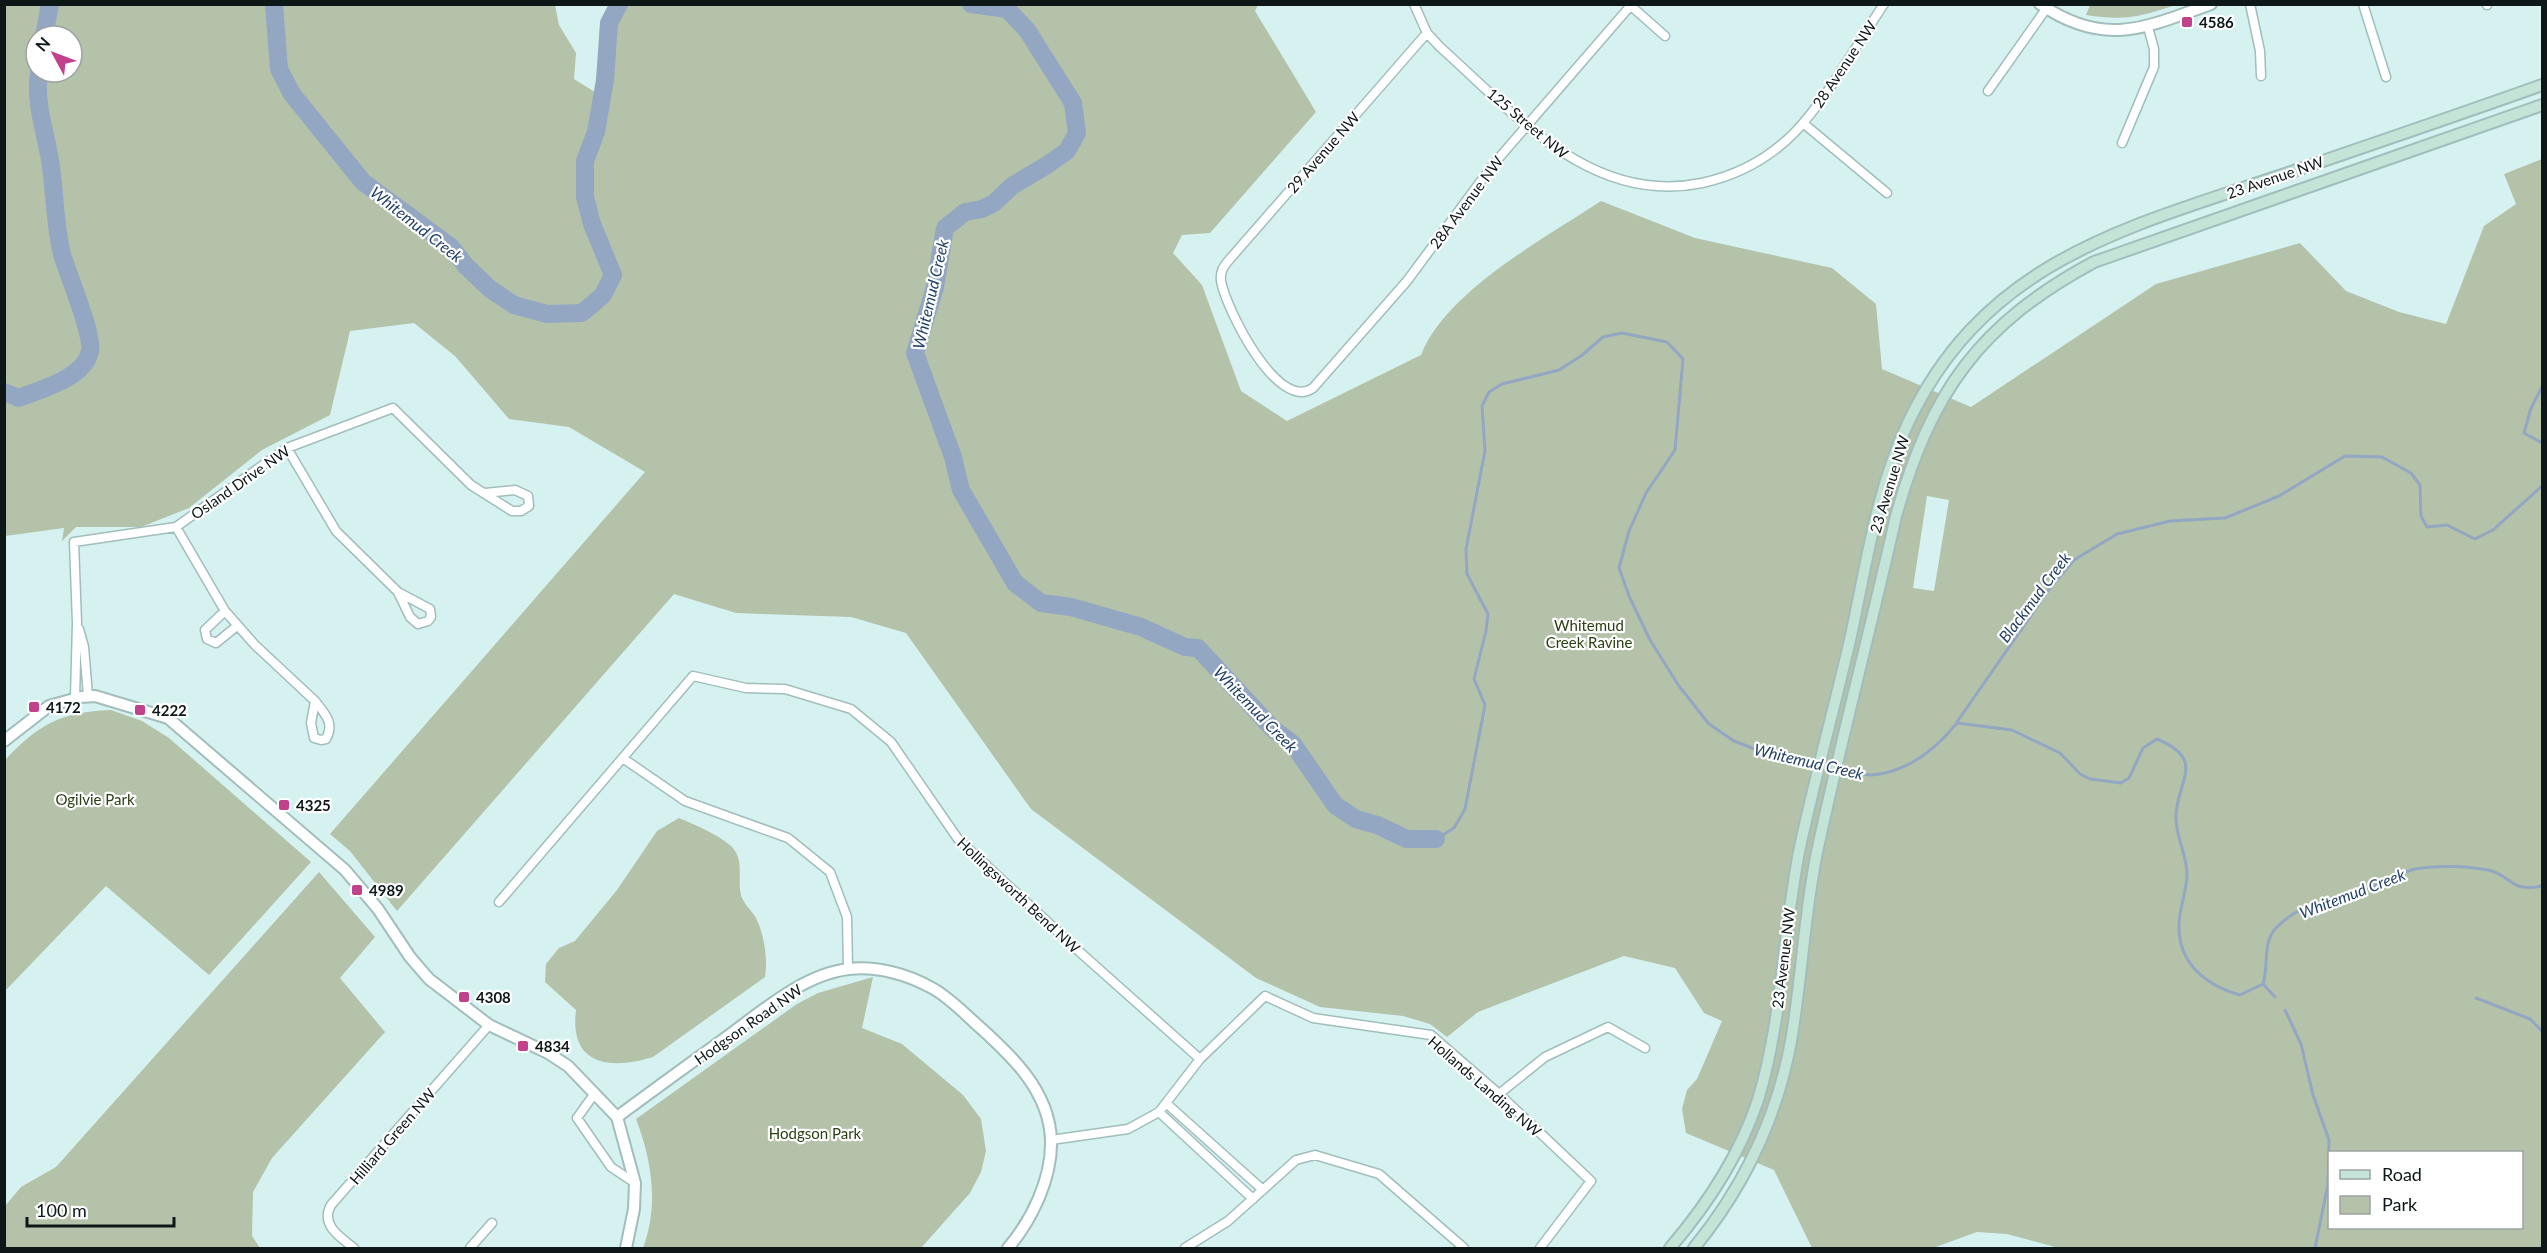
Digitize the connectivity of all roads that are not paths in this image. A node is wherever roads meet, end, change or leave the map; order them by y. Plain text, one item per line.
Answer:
1 (1414, 4) edge
2 (1884, 4) edge
3 (2211, 4) edge
4 (2250, 4) edge
5 (2363, 4) edge
6 (1632, 5) edge
7 (2043, 7) edge
8 (2148, 27) junction
9 (1427, 33) junction
10 (1665, 36) dead end
11 (2261, 76) dead end
12 (2386, 77) dead end
13 (2542, 85) edge
14 (1988, 91) dead end
15 (2542, 105) edge
16 (1803, 123) junction
17 (1527, 125) junction
18 (2122, 143) dead end
19 (1746, 169) joint
20 (1887, 192) dead end
21 (1300, 394) joint
22 (287, 448) junction
23 (485, 494) junction
24 (176, 526) junction
25 (398, 592) dead end
26 (225, 611) junction
27 (77, 623) junction
28 (237, 626) junction
29 (88, 696) junction
30 (75, 698) junction
31 (315, 701) dead end
32 (4, 741) edge
33 (624, 759) junction
34 (499, 902) dead end
35 (848, 969) junction
36 (489, 1025) junction
37 (1645, 1048) dead end
38 (1200, 1059) junction
39 (595, 1093) junction
40 (1499, 1094) junction
41 (1166, 1103) junction
42 (1159, 1112) junction
43 (617, 1117) junction
44 (1051, 1140) junction
45 (635, 1183) junction
46 (1263, 1190) junction
47 (1253, 1199) junction
48 (492, 1223) dead end
49 (354, 1248) edge
50 (470, 1248) edge
51 (626, 1248) edge
52 (1008, 1248) edge
53 (1185, 1248) edge
54 (1464, 1248) edge
55 (1540, 1248) edge
56 (1670, 1248) edge
57 (1694, 1248) edge

1 - 9 street, 125 Street NW
2 - 16 street, 28 Avenue NW
3 - 8 street
4 - 11 street
5 - 12 street
6 - 10 street, 28A Avenue NW
6 - 17 street, 28A Avenue NW
7 - 8 street
7 - 14 street
8 - 18 street
9 - 17 street, 125 Street NW
9 - 21 street, 29 Avenue NW
13 - 56 main road, 23 Avenue NW
15 - 57 main road, 23 Avenue NW
16 - 19 street, 28 Avenue NW
16 - 20 street, 28 Avenue NW
17 - 19 street, 125 Street NW
17 - 21 street, 28A Avenue NW
22 - 23 street, Osland Drive NW
22 - 24 street, Osland Drive NW
22 - 25 street
23 - 23 street, Osland Drive NW
24 - 26 street
24 - 27 street, Osland Drive NW
26 - 28 street
26 - 28 street
27 - 29 street, Osland Drive NW
27 - 30 street, Osland Drive NW
28 - 31 street
29 - 30 street
29 - 36 street
30 - 32 street
33 - 34 street, Hollingsworth Bend NW
33 - 35 street
33 - 38 street, Hollingsworth Bend NW
35 - 43 street, Hodgson Road NW
35 - 44 street, Hodgson Road NW
36 - 39 street
36 - 49 street, Hilliard Green NW
37 - 40 street
38 - 40 street, Hollands Landing NW
38 - 41 street, Hollands Landing NW
39 - 43 street
39 - 45 street
40 - 55 street, Hollands Landing NW
41 - 42 street, Hollands Landing NW
41 - 46 street
42 - 44 street, Hollands Landing NW
42 - 47 street
43 - 45 street
44 - 52 street, Hodgson Road NW
45 - 51 street
46 - 47 street
46 - 54 street
47 - 53 street
48 - 50 street

